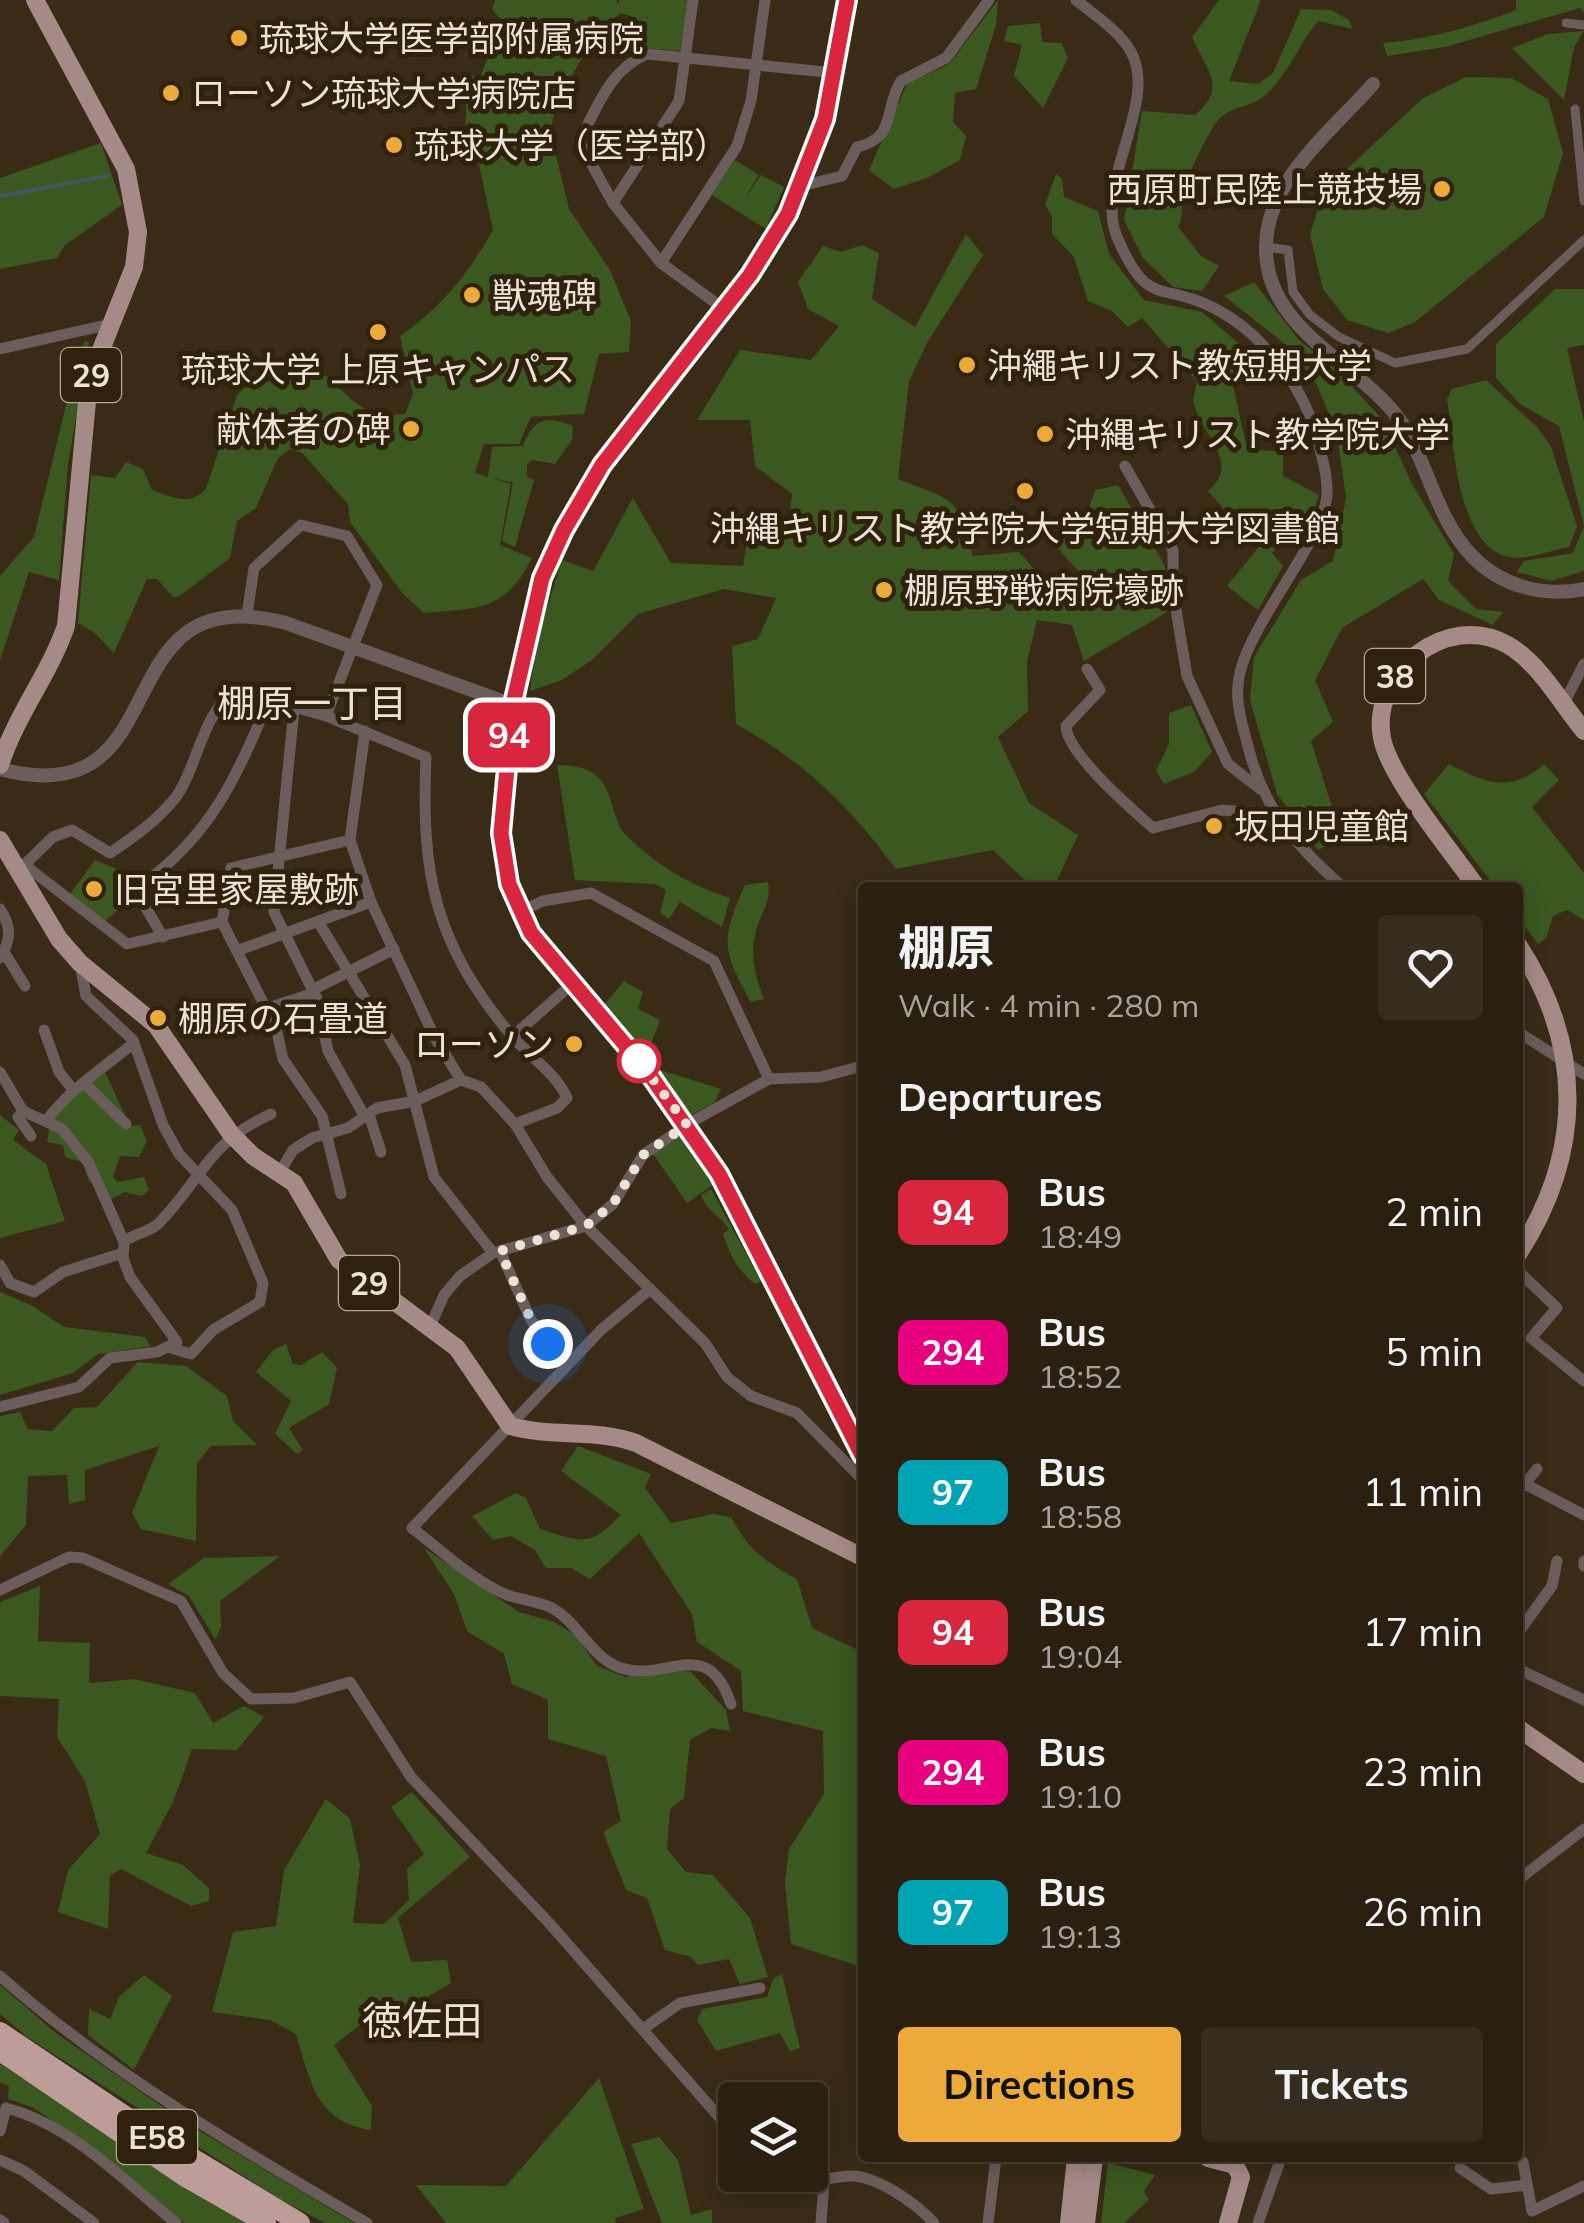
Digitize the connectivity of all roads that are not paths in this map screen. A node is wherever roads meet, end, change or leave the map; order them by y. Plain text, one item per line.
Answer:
1 (35, 0) edge
2 (694, 0) edge
3 (765, 0) edge
4 (847, 0) edge
5 (988, 0) edge
6 (1076, 0) edge
7 (1566, 23) dead end
8 (1584, 25) edge
9 (683, 56) junction
10 (758, 64) junction
11 (835, 73) junction
12 (1373, 84) dead end
13 (1575, 109) dead end
14 (800, 186) junction
15 (1584, 201) edge
16 (612, 204) junction
17 (1584, 240) edge
18 (1266, 246) junction
19 (660, 263) junction
20 (724, 309) junction
21 (112, 324) junction
22 (0, 349) edge
23 (1125, 466) dead end
24 (1584, 589) edge
25 (246, 615) junction
26 (353, 648) junction
27 (1584, 664) edge
28 (1087, 669) dead end
29 (269, 699) junction
30 (513, 704) junction
31 (1562, 706) junction
32 (294, 709) junction
33 (326, 716) junction
34 (1584, 731) edge
35 (365, 732) junction
36 (0, 767) edge
37 (1260, 789) junction
38 (1274, 814) junction
39 (0, 840) edge
40 (350, 840) junction
41 (277, 858) junction
42 (23, 868) junction
43 (1338, 882) edge
44 (1473, 882) edge
45 (371, 902) junction
46 (0, 909) edge
47 (519, 912) junction
48 (222, 922) junction
49 (319, 923) junction
50 (285, 934) junction
51 (163, 937) junction
52 (394, 949) junction
53 (239, 950) junction
54 (1523, 953) edge
55 (2, 955) edge
56 (80, 963) junction
57 (348, 973) junction
58 (572, 984) junction
59 (25, 986) dead end
60 (313, 992) junction
61 (265, 1009) junction
62 (44, 1030) dead end
63 (1523, 1035) edge
64 (512, 1036) junction
65 (134, 1043) junction
66 (858, 1067) edge
67 (1578, 1069) edge
68 (0, 1072) edge
69 (769, 1079) junction
70 (461, 1080) junction
71 (80, 1088) junction
72 (415, 1101) junction
73 (4, 1112) dead end
74 (20, 1114) junction
75 (271, 1114) dead end
76 (367, 1116) junction
77 (46, 1122) junction
78 (126, 1124) dead end
79 (515, 1124) junction
80 (687, 1125) junction
81 (231, 1134) junction
82 (329, 1134) junction
83 (31, 1136) dead end
84 (381, 1152) dead end
85 (280, 1170) junction
86 (195, 1174) junction
87 (341, 1194) dead end
88 (586, 1226) junction
89 (1523, 1244) edge
90 (124, 1247) junction
91 (496, 1252) junction
92 (0, 1264) edge
93 (1523, 1276) edge
94 (650, 1289) junction
95 (430, 1326) junction
96 (170, 1348) junction
97 (564, 1368) junction
98 (1584, 1381) edge
99 (0, 1407) edge
100 (510, 1426) junction
101 (858, 1447) edge
102 (1538, 1469) dead end
103 (858, 1473) edge
104 (1523, 1486) edge
105 (1523, 1489) edge
106 (1584, 1514) edge
107 (858, 1554) edge
108 (1557, 1561) dead end
109 (0, 1590) edge
110 (1523, 1627) edge
111 (1523, 1671) edge
112 (1584, 1700) edge
113 (732, 1704) dead end
114 (1523, 1731) edge
115 (1584, 1774) edge
116 (1584, 1829) edge
117 (1523, 1876) edge
118 (0, 1976) edge
119 (760, 1988) dead end
120 (642, 2029) junction
121 (0, 2032) edge
122 (0, 2051) edge
123 (718, 2116) edge
124 (0, 2130) edge
125 (0, 2160) edge
126 (996, 2162) edge
127 (1076, 2162) edge
128 (1094, 2162) edge
129 (1240, 2162) edge
130 (1280, 2162) edge
131 (1523, 2162) dead end
132 (1460, 2168) dead end
133 (828, 2180) edge
134 (1527, 2185) junction
135 (1584, 2186) edge
136 (823, 2192) edge
137 (94, 2223) edge
138 (176, 2223) edge
139 (266, 2223) edge
140 (300, 2223) edge
141 (368, 2223) edge
142 (821, 2223) edge
143 (934, 2223) edge
144 (988, 2223) edge
145 (1069, 2223) edge
146 (1086, 2223) edge
147 (1228, 2223) edge
148 (1258, 2223) edge

1 - 21 main road, 29
2 - 9 street
3 - 10 street
4 - 11 main road
5 - 14 street
6 - 37 street
7 - 8 street
9 - 10 street
9 - 16 street
9 - 16 street
10 - 11 street
10 - 19 street
11 - 14 main road
12 - 18 street
13 - 15 street
14 - 20 main road
16 - 19 street
17 - 18 street
18 - 24 street
19 - 20 street
20 - 30 main road
21 - 22 street
21 - 36 main road, 29
23 - 37 street
25 - 26 street
25 - 26 street
25 - 36 street
26 - 30 street
26 - 33 street
27 - 31 street
28 - 38 street
29 - 32 street
29 - 42 street
29 - 51 street
30 - 47 main road
31 - 34 main road, 38
31 - 44 main road, 38
32 - 33 street
32 - 41 street
33 - 35 street
35 - 40 street
35 - 64 street
37 - 38 street
38 - 43 street
39 - 42 main road, 29
40 - 41 street
40 - 45 street
41 - 48 street
41 - 50 street
42 - 51 street
42 - 56 main road, 29
45 - 49 street
45 - 52 street
46 - 55 street
47 - 58 main road
47 - 69 street
48 - 51 street
48 - 53 street
49 - 50 street
49 - 57 street
50 - 53 street
50 - 60 street
52 - 57 street
52 - 70 street
53 - 61 street
54 - 67 main road
55 - 59 street
56 - 65 street
56 - 81 main road, 29
57 - 60 street
57 - 72 street
58 - 64 street
58 - 80 main road
60 - 61 street
60 - 76 street
61 - 82 street
62 - 71 street
63 - 67 street
64 - 79 street
65 - 71 street
65 - 86 street
66 - 69 street
67 - 89 main road
68 - 74 street
69 - 80 street
70 - 72 street
70 - 79 street
71 - 77 street
71 - 78 street
72 - 76 street
72 - 91 street
73 - 74 street
74 - 77 street
74 - 83 street
75 - 81 street
76 - 82 street
76 - 84 street
77 - 90 street
79 - 88 street
80 - 88 street
80 - 101 main road
81 - 85 main road, 29
81 - 86 street
82 - 85 street
82 - 87 street
85 - 95 main road, 29
86 - 90 street
86 - 96 street
88 - 91 street
88 - 94 street
90 - 92 street
90 - 96 street
91 - 95 street
91 - 97 street
93 - 98 street
94 - 97 street
94 - 103 street
95 - 100 main road, 29
96 - 99 street
97 - 100 street
100 - 107 main road
100 - 113 street
102 - 104 street
105 - 106 street
108 - 110 street
109 - 120 street
111 - 112 street
114 - 115 main road
116 - 117 street
118 - 141 street
119 - 120 street
120 - 123 street
121 - 140 highway, E58
122 - 139 highway, E58
124 - 138 street
125 - 137 street
126 - 144 street
127 - 145 main road
128 - 146 main road
129 - 147 main road
130 - 148 street
131 - 134 street
132 - 134 street
133 - 143 street
134 - 135 street
136 - 142 street

